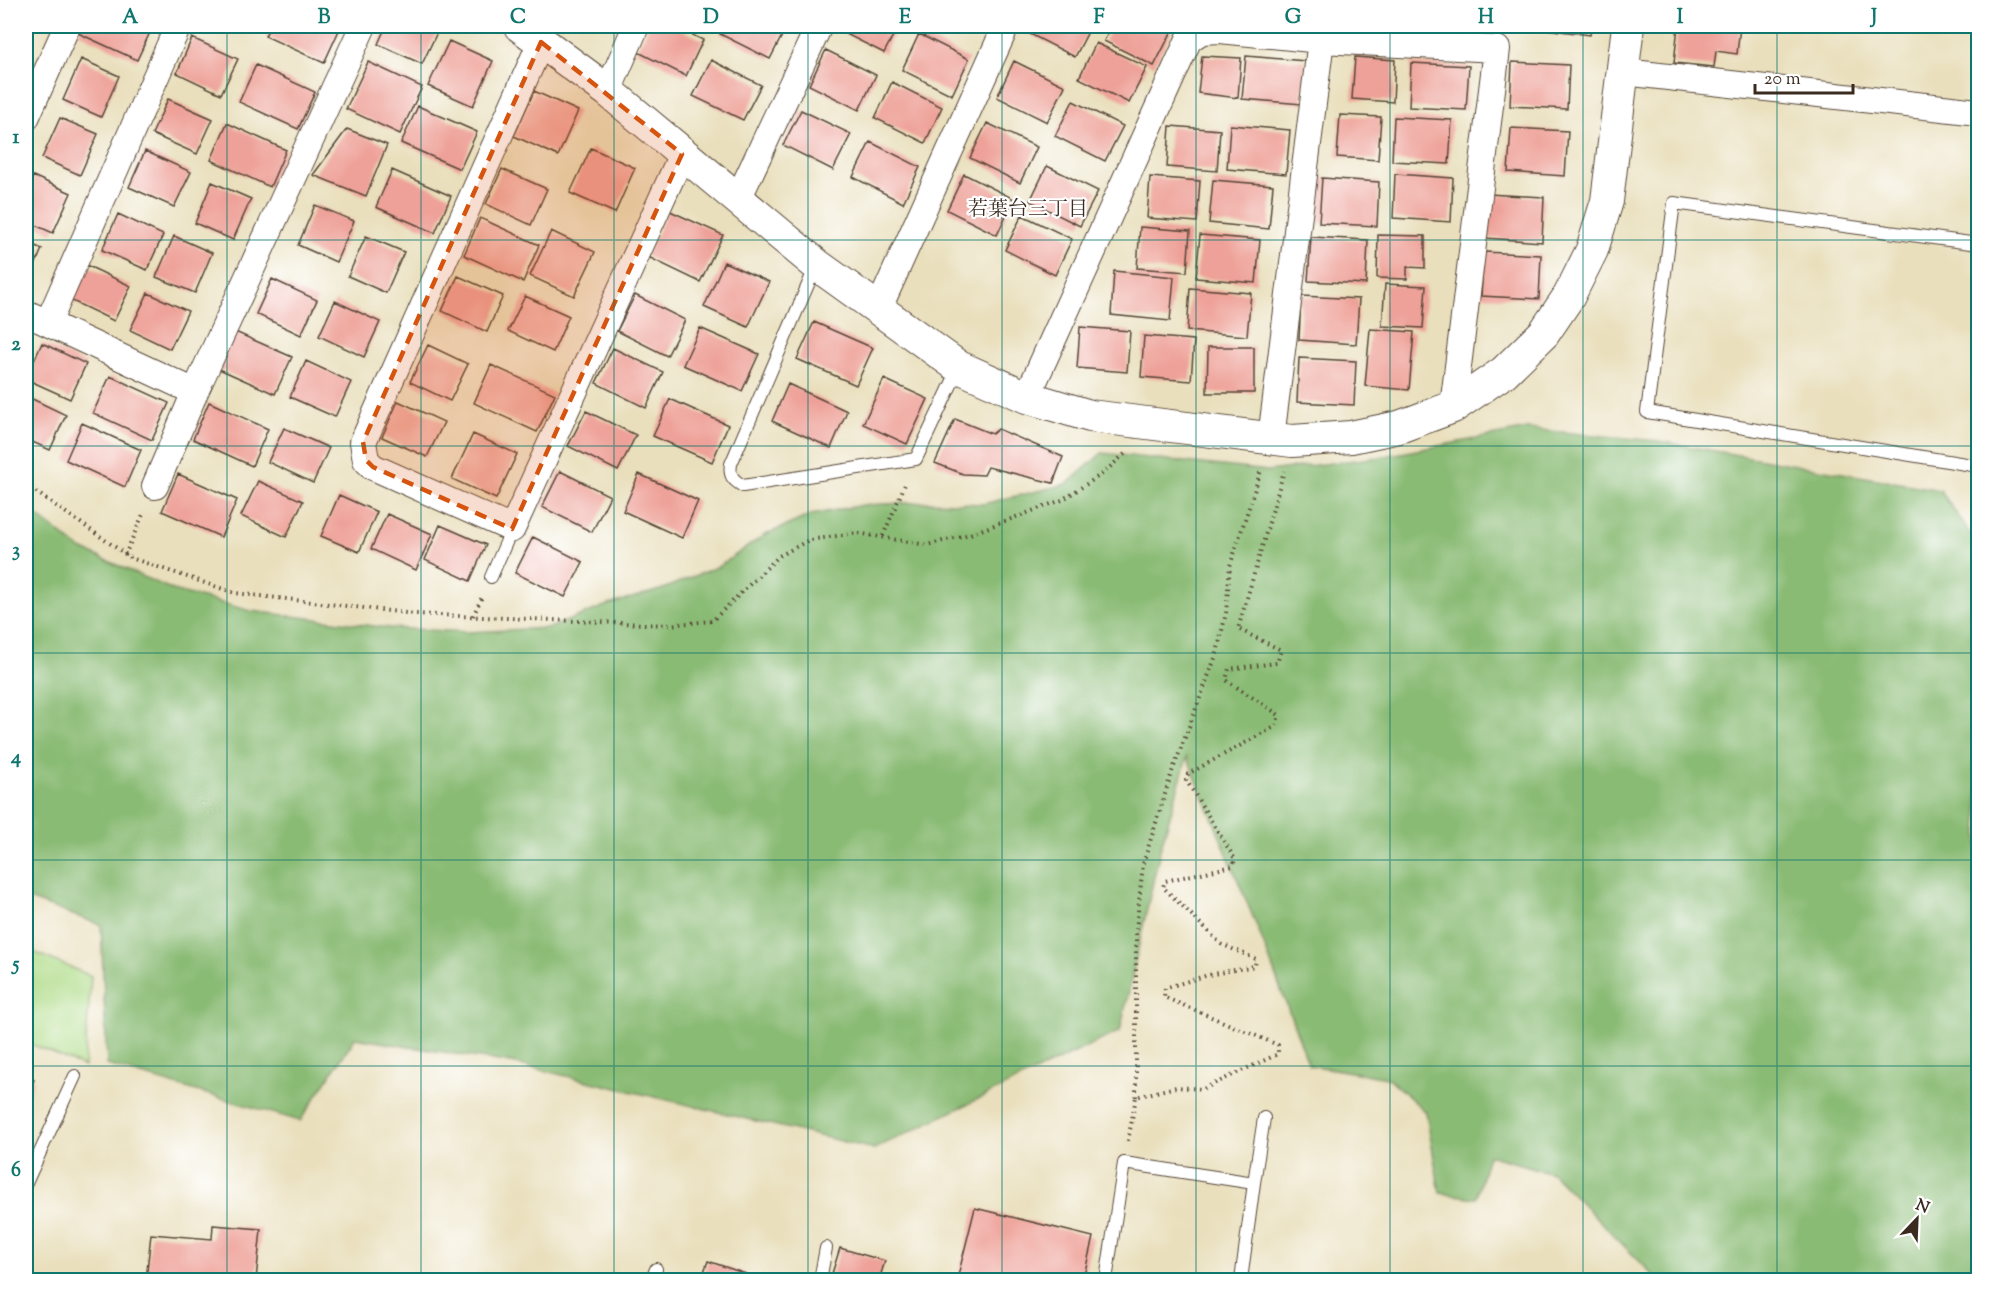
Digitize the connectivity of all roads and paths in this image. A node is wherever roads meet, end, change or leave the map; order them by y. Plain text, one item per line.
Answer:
1 (67, 26) edge
2 (178, 26) edge
3 (363, 26) edge
4 (636, 26) edge
5 (819, 26) edge
6 (1006, 26) edge
7 (1628, 26) edge
8 (530, 34) edge
9 (1321, 40) junction
10 (1624, 72) junction
11 (608, 91) junction
12 (1978, 112) edge
13 (26, 118) edge
14 (682, 154) junction
15 (738, 199) junction
16 (1978, 244) edge
17 (817, 265) junction
18 (878, 310) junction
19 (37, 318) edge
20 (959, 367) junction
21 (195, 392) junction
22 (1027, 397) junction
23 (1453, 406) junction
24 (1145, 422) junction
25 (1281, 440) junction
26 (916, 459) junction
27 (1978, 466) edge
28 (26, 485) edge
29 (155, 486) joint
30 (512, 529) junction
31 (883, 536) junction
32 (125, 555) junction
33 (491, 577) dead end
34 (75, 1076) dead end
35 (1136, 1097) junction
36 (1264, 1118) dead end
37 (1124, 1163) junction
38 (26, 1183) edge
39 (1254, 1183) junction
40 (826, 1248) dead end
41 (820, 1281) edge
42 (1106, 1281) edge
43 (1241, 1281) edge

1 - 13 street
2 - 19 street
3 - 21 street
4 - 11 street
5 - 15 street
6 - 18 street
7 - 10 street
8 - 11 street
8 - 30 street
9 - 22 street
9 - 23 street
9 - 25 street
10 - 12 street
10 - 23 street
11 - 14 street
14 - 15 street
14 - 30 street
15 - 17 street
16 - 27 lane
17 - 18 street
17 - 26 lane
18 - 20 street
19 - 21 street
20 - 22 street
20 - 26 lane
21 - 29 street
22 - 24 street
23 - 25 street
24 - 25 street
24 - 31 path
25 - 35 path
25 - 35 path
26 - 31 path
28 - 32 path
29 - 32 path
30 - 33 lane
31 - 32 path
34 - 38 lane
35 - 37 path
36 - 39 lane
37 - 39 lane
37 - 42 lane
39 - 43 lane
40 - 41 lane

